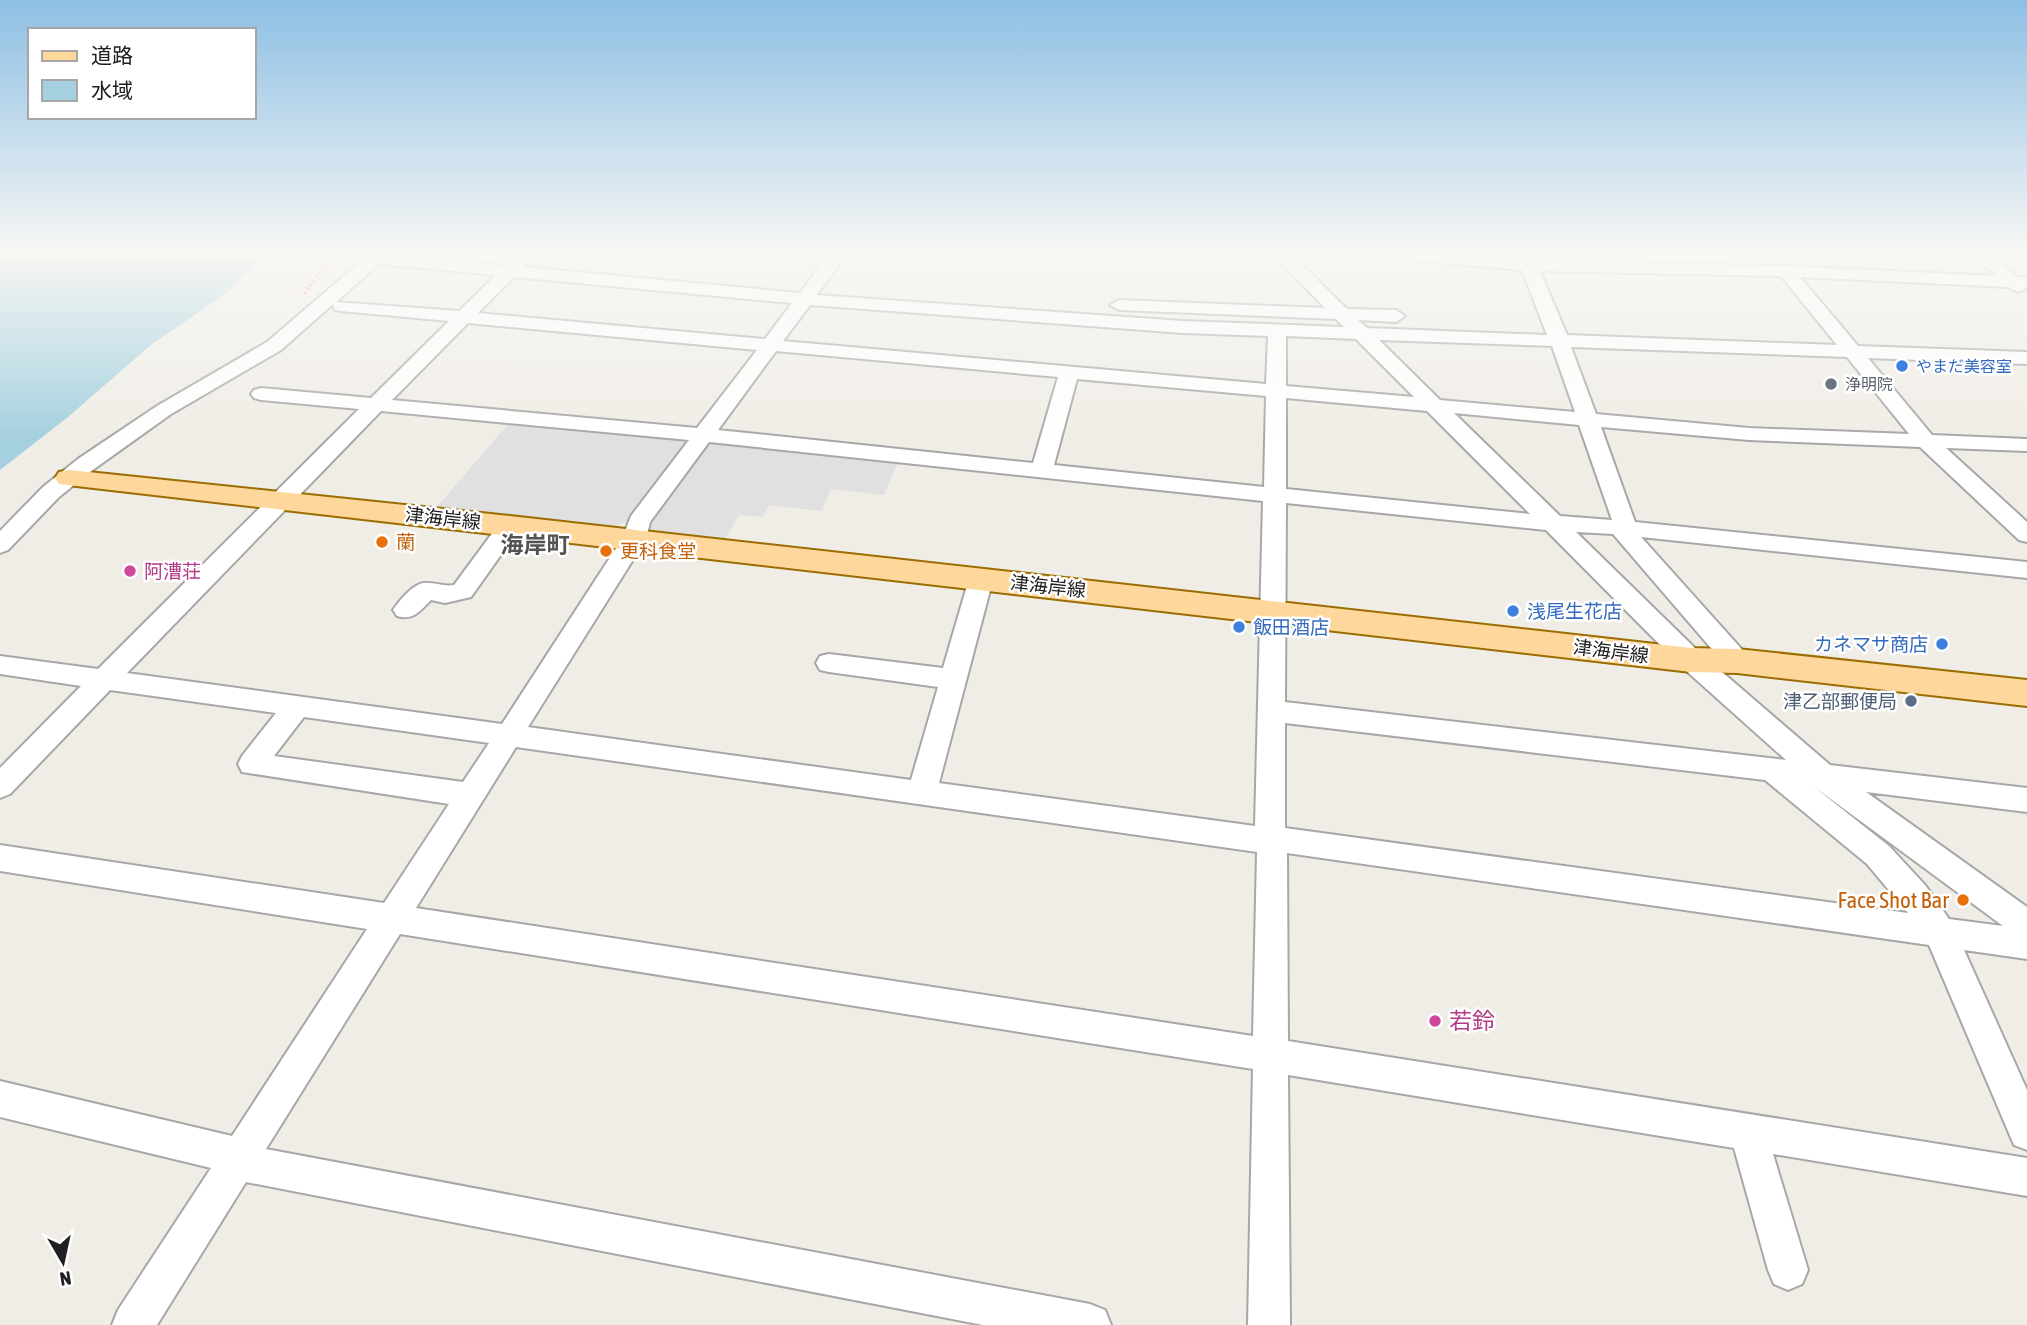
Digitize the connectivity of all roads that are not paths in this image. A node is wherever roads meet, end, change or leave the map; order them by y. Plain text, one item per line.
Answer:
1 (308, 315) edge
2 (440, 315) edge
3 (466, 315) edge
4 (793, 315) edge
5 (1012, 315) edge
6 (1344, 315) edge
7 (1378, 315) edge
8 (1553, 315) edge
9 (1824, 315) edge
10 (464, 317) junction
11 (1420, 317) dead end
12 (1525, 321) dead end
13 (1607, 324) dead end
14 (1559, 328) junction
15 (1278, 332) junction
16 (1362, 333) junction
17 (1840, 334) junction
18 (2027, 341) edge
19 (771, 345) junction
20 (1854, 351) junction
21 (2027, 358) edge
22 (1069, 372) junction
23 (1277, 391) junction
24 (261, 394) dead end
25 (377, 404) junction
26 (1435, 406) junction
27 (1589, 420) junction
28 (704, 435) junction
29 (1927, 442) junction
30 (2027, 445) edge
31 (1042, 470) junction
32 (69, 478) junction
33 (1276, 494) junction
34 (280, 500) junction
35 (1533, 503) junction
36 (1471, 515) junction
37 (1553, 522) junction
38 (510, 525) junction
39 (1623, 528) junction
40 (2027, 535) edge
41 (634, 540) junction
42 (0, 545) edge
43 (2027, 570) edge
44 (981, 579) junction
45 (406, 610) dead end
46 (1275, 612) junction
47 (1691, 660) junction
48 (1737, 661) junction
49 (829, 663) dead end
50 (0, 665) edge
51 (103, 680) junction
52 (953, 680) junction
53 (2027, 693) edge
54 (298, 706) junction
55 (1273, 711) junction
56 (510, 735) junction
57 (1775, 772) junction
58 (1825, 776) junction
59 (0, 786) edge
60 (922, 792) junction
61 (472, 795) junction
62 (2027, 800) edge
63 (1270, 840) junction
64 (0, 858) edge
65 (393, 919) junction
66 (2027, 925) edge
67 (1940, 933) junction
68 (2027, 944) edge
69 (1270, 1055) junction
70 (0, 1099) edge
71 (1748, 1132) junction
72 (2027, 1132) edge
73 (240, 1160) junction
74 (2027, 1177) edge
75 (1788, 1270) dead end
76 (133, 1325) edge
77 (1090, 1325) edge
78 (1269, 1325) edge

1 - 32 street
2 - 10 street
3 - 10 street
4 - 19 street
5 - 15 street
6 - 16 street
7 - 11 street
8 - 14 street
9 - 17 street
10 - 19 street
10 - 25 street
12 - 14 street
13 - 17 street
14 - 16 street
14 - 20 street
14 - 27 street
15 - 16 street
15 - 23 street
16 - 26 street
17 - 18 street
17 - 20 street
19 - 22 street
19 - 28 street
20 - 21 street
20 - 29 street
22 - 23 street
22 - 31 street
23 - 26 street
23 - 33 street
24 - 25 street
25 - 28 street
25 - 34 street
26 - 27 street
26 - 35 street
27 - 29 street
27 - 39 street
28 - 31 street
28 - 41 street
29 - 30 street
29 - 40 street
31 - 33 street
32 - 34 main road, 津海岸線
32 - 42 street
33 - 36 street
33 - 46 street
34 - 38 main road, 津海岸線
34 - 51 street
35 - 36 street
35 - 37 street
36 - 37 street
37 - 39 street
37 - 47 street
38 - 41 main road, 津海岸線
38 - 45 street
39 - 43 street
39 - 48 street
41 - 44 main road, 津海岸線
41 - 56 street
44 - 46 main road, 津海岸線
44 - 52 street
46 - 47 main road, 津海岸線
46 - 55 street
47 - 48 main road, 津海岸線
47 - 58 street
48 - 53 main road, 津海岸線
49 - 52 street
50 - 51 street
51 - 54 street
51 - 59 street
52 - 60 street
54 - 56 street
54 - 61 street
55 - 57 street
55 - 63 street
56 - 60 street
56 - 61 street
57 - 58 street
57 - 67 street
58 - 62 street
58 - 66 street
60 - 63 street
61 - 65 street
63 - 67 street
63 - 69 street
64 - 65 street
65 - 69 street
65 - 73 street
67 - 68 street
67 - 72 street
69 - 71 street
69 - 78 street
70 - 73 street
71 - 74 street
71 - 75 street
73 - 76 street
73 - 77 street

